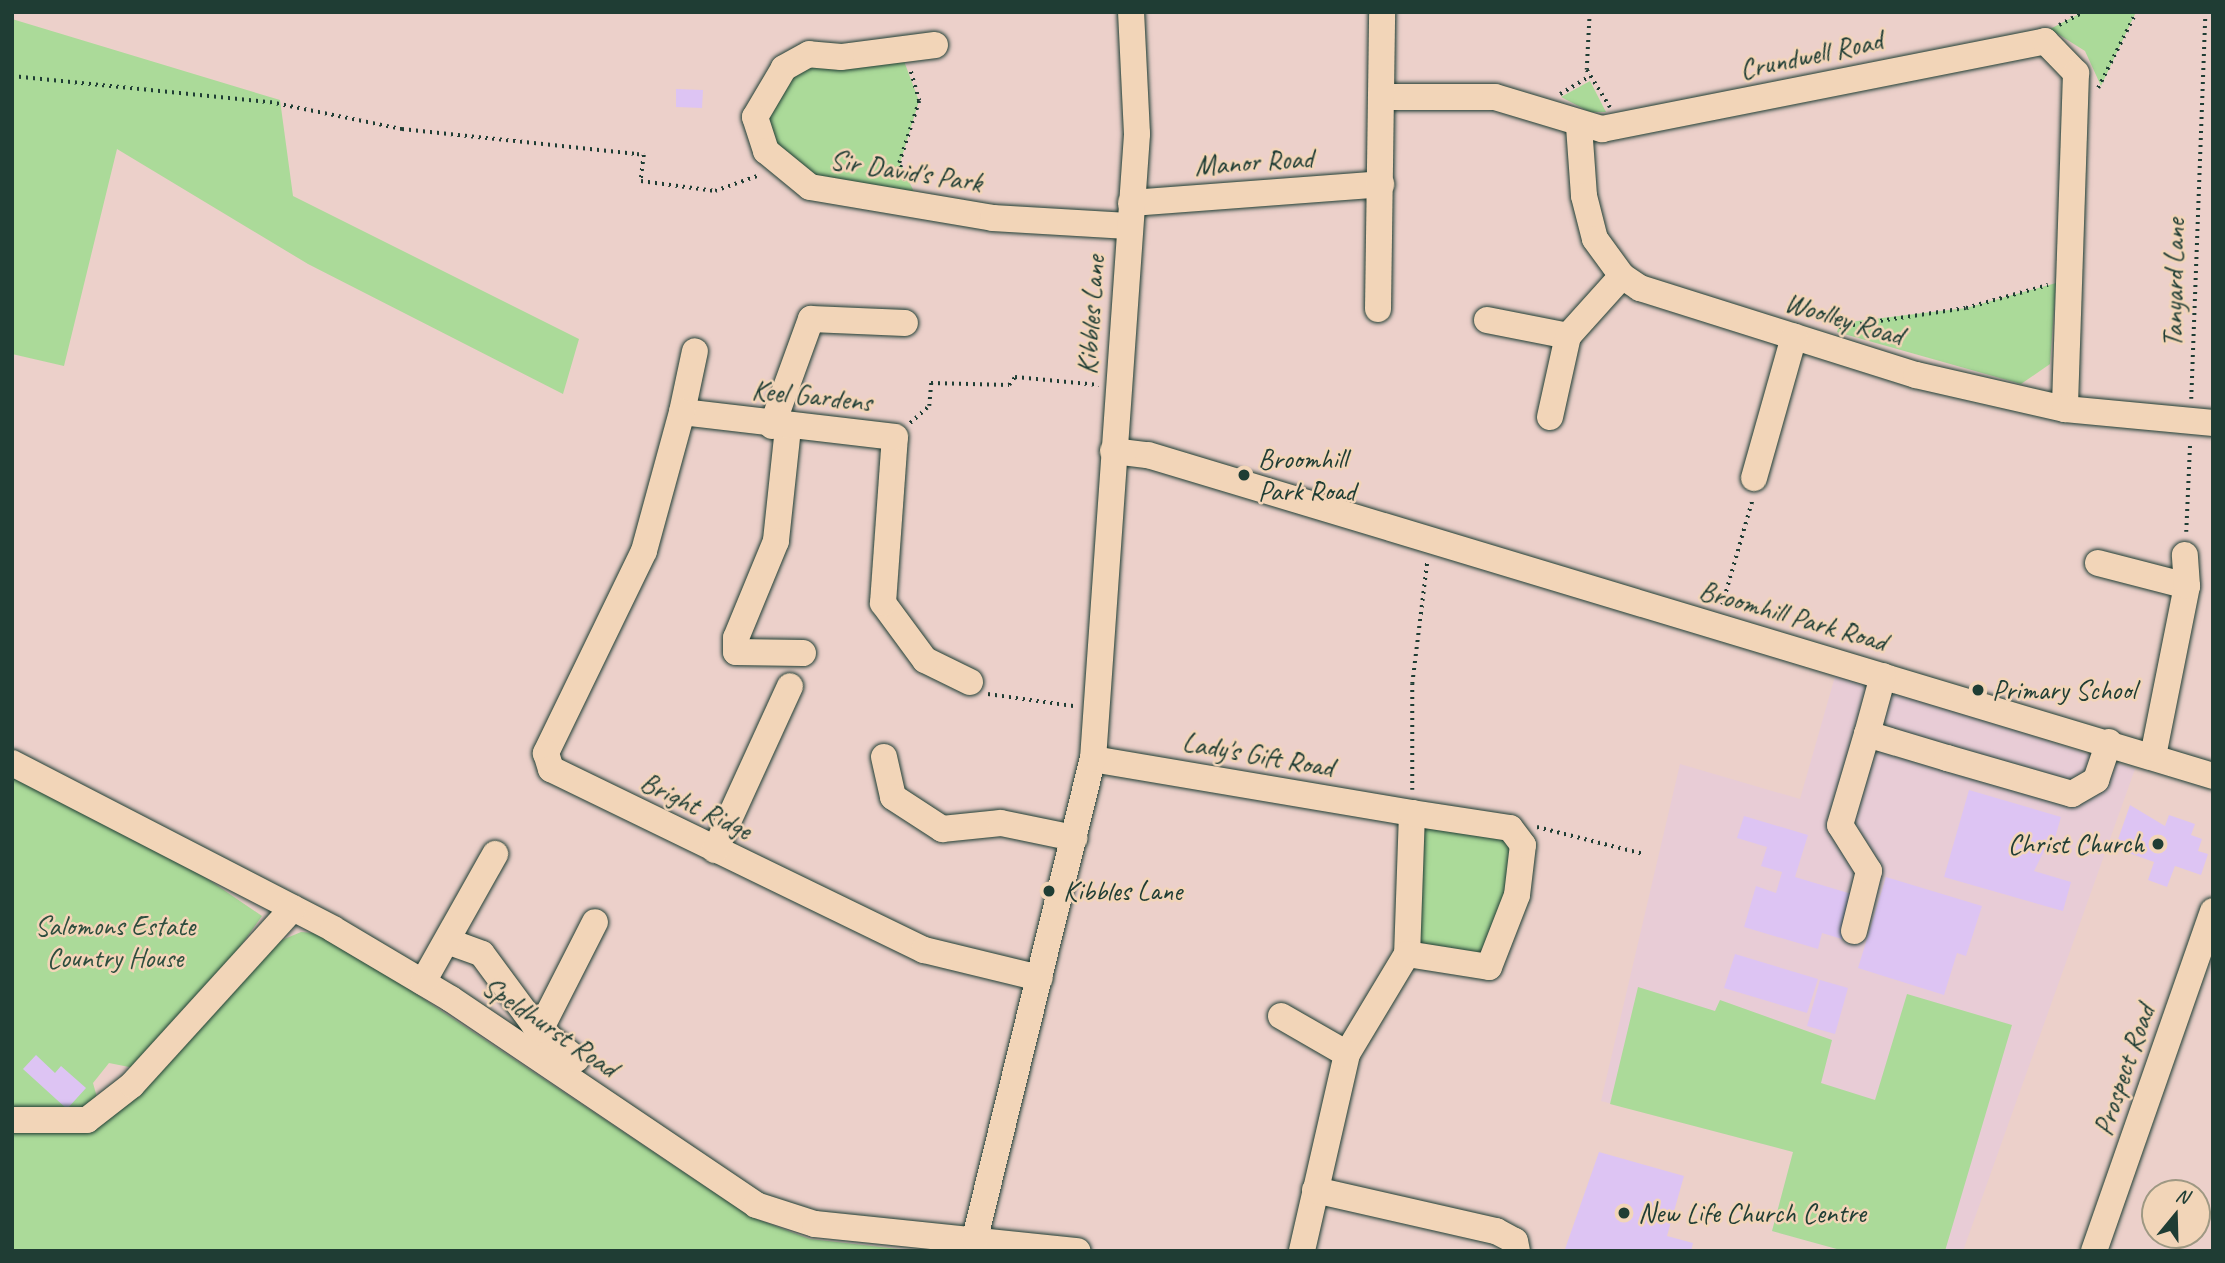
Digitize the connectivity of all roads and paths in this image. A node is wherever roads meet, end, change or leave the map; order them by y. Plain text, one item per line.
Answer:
1 (1131, 12) edge
2 (1382, 12) edge
3 (1590, 12) edge
4 (2136, 12) edge
5 (2205, 12) edge
6 (935, 45) dead end
7 (901, 52) junction
8 (12, 76) edge
9 (1590, 76) junction
10 (1383, 97) junction
11 (2076, 97) junction
12 (1536, 106) junction
13 (1579, 126) junction
14 (1619, 128) junction
15 (780, 168) junction
16 (1381, 184) junction
17 (921, 206) junction
18 (1130, 215) junction
19 (1622, 275) junction
20 (2070, 279) junction
21 (1378, 309) dead end
22 (1487, 320) dead end
23 (905, 323) dead end
24 (1569, 336) junction
25 (1794, 337) junction
26 (1833, 349) junction
27 (695, 351) dead end
28 (1119, 386) junction
29 (2065, 409) junction
30 (682, 412) junction
31 (1550, 416) dead end
32 (2202, 422) edge
33 (780, 427) junction
34 (895, 436) junction
35 (1113, 450) junction
36 (1754, 478) joint
37 (1431, 539) junction
38 (2185, 555) joint
39 (2098, 564) dead end
40 (2187, 586) junction
41 (1716, 627) junction
42 (803, 653) dead end
43 (1883, 676) junction
44 (970, 682) joint
45 (790, 686) dead end
46 (1096, 709) junction
47 (1867, 734) junction
48 (2109, 742) junction
49 (2153, 756) junction
50 (884, 757) dead end
51 (1093, 759) junction
52 (12, 763) edge
53 (2213, 776) edge
54 (1412, 813) junction
55 (1510, 828) junction
56 (1074, 838) junction
57 (715, 850) junction
58 (495, 854) dead end
59 (1644, 854) dead end
60 (293, 908) junction
61 (2213, 911) edge
62 (595, 922) dead end
63 (1854, 931) dead end
64 (447, 941) junction
65 (1407, 954) junction
66 (1040, 978) junction
67 (423, 982) junction
68 (1280, 1016) dead end
69 (540, 1030) junction
70 (1347, 1054) junction
71 (576, 1059) dead end
72 (12, 1120) edge
73 (1315, 1189) junction
74 (975, 1238) junction
75 (1078, 1251) edge
76 (1302, 1251) edge
77 (1517, 1251) edge
78 (2094, 1251) edge

1 - 18 street, Kibbles Lane
2 - 10 street
3 - 9 path
4 - 11 path
5 - 32 path, Tanyard Lane
6 - 7 street, Sir David's Park
7 - 15 street, Sir David's Park
7 - 17 path
8 - 15 path
9 - 12 path
9 - 14 path
10 - 12 street, Crundwell Road
10 - 16 street
11 - 14 street, Crundwell Road
11 - 20 street, Crundwell Road
12 - 13 street, Crundwell Road
13 - 14 street, Crundwell Road
13 - 19 street, Woolley Road
15 - 17 street, Sir David's Park
16 - 18 street, Manor Road
16 - 21 street
17 - 18 street, Sir David's Park
18 - 28 street, Kibbles Lane
19 - 24 street
19 - 25 street, Woolley Road
20 - 26 path
20 - 29 street, Crundwell Road
22 - 24 street
23 - 33 street
24 - 31 street
25 - 26 street, Woolley Road
25 - 36 street
26 - 29 street, Woolley Road
27 - 30 street
28 - 34 path
28 - 35 street, Kibbles Lane
29 - 32 street, Woolley Road
30 - 33 street, Keel Gardens
30 - 57 street, Bright Ridge
32 - 38 path, Tanyard Lane
33 - 34 street, Keel Gardens
33 - 42 street
34 - 44 street, Keel Gardens
35 - 37 street, Broomhill Park Road
35 - 46 street, Kibbles Lane
36 - 41 path
37 - 41 street, Broomhill Park Road
37 - 54 path
38 - 40 street
39 - 40 street
40 - 49 street
41 - 43 street, Broomhill Park Road
43 - 47 street
43 - 48 street, Broomhill Park Road
44 - 46 path
45 - 57 street
46 - 51 street, Kibbles Lane
47 - 48 street
47 - 63 street
48 - 49 street, Broomhill Park Road
49 - 53 street, Broomhill Park Road
50 - 56 street
51 - 54 street, Lady's Gift Road
51 - 56 street, Kibbles Lane
52 - 60 street, Speldhurst Road
54 - 55 street, Lady's Gift Road
54 - 65 street
55 - 59 path
55 - 65 street
56 - 66 street, Kibbles Lane
57 - 66 street, Bright Ridge
58 - 64 street
60 - 67 street, Speldhurst Road
60 - 72 street
61 - 78 street, Prospect Road
62 - 69 street
64 - 67 street
64 - 69 street
65 - 70 street
66 - 74 street, Kibbles Lane
67 - 74 street, Speldhurst Road
68 - 70 street
69 - 71 street
70 - 73 street
73 - 76 street
73 - 77 street
74 - 75 street, Speldhurst Road

